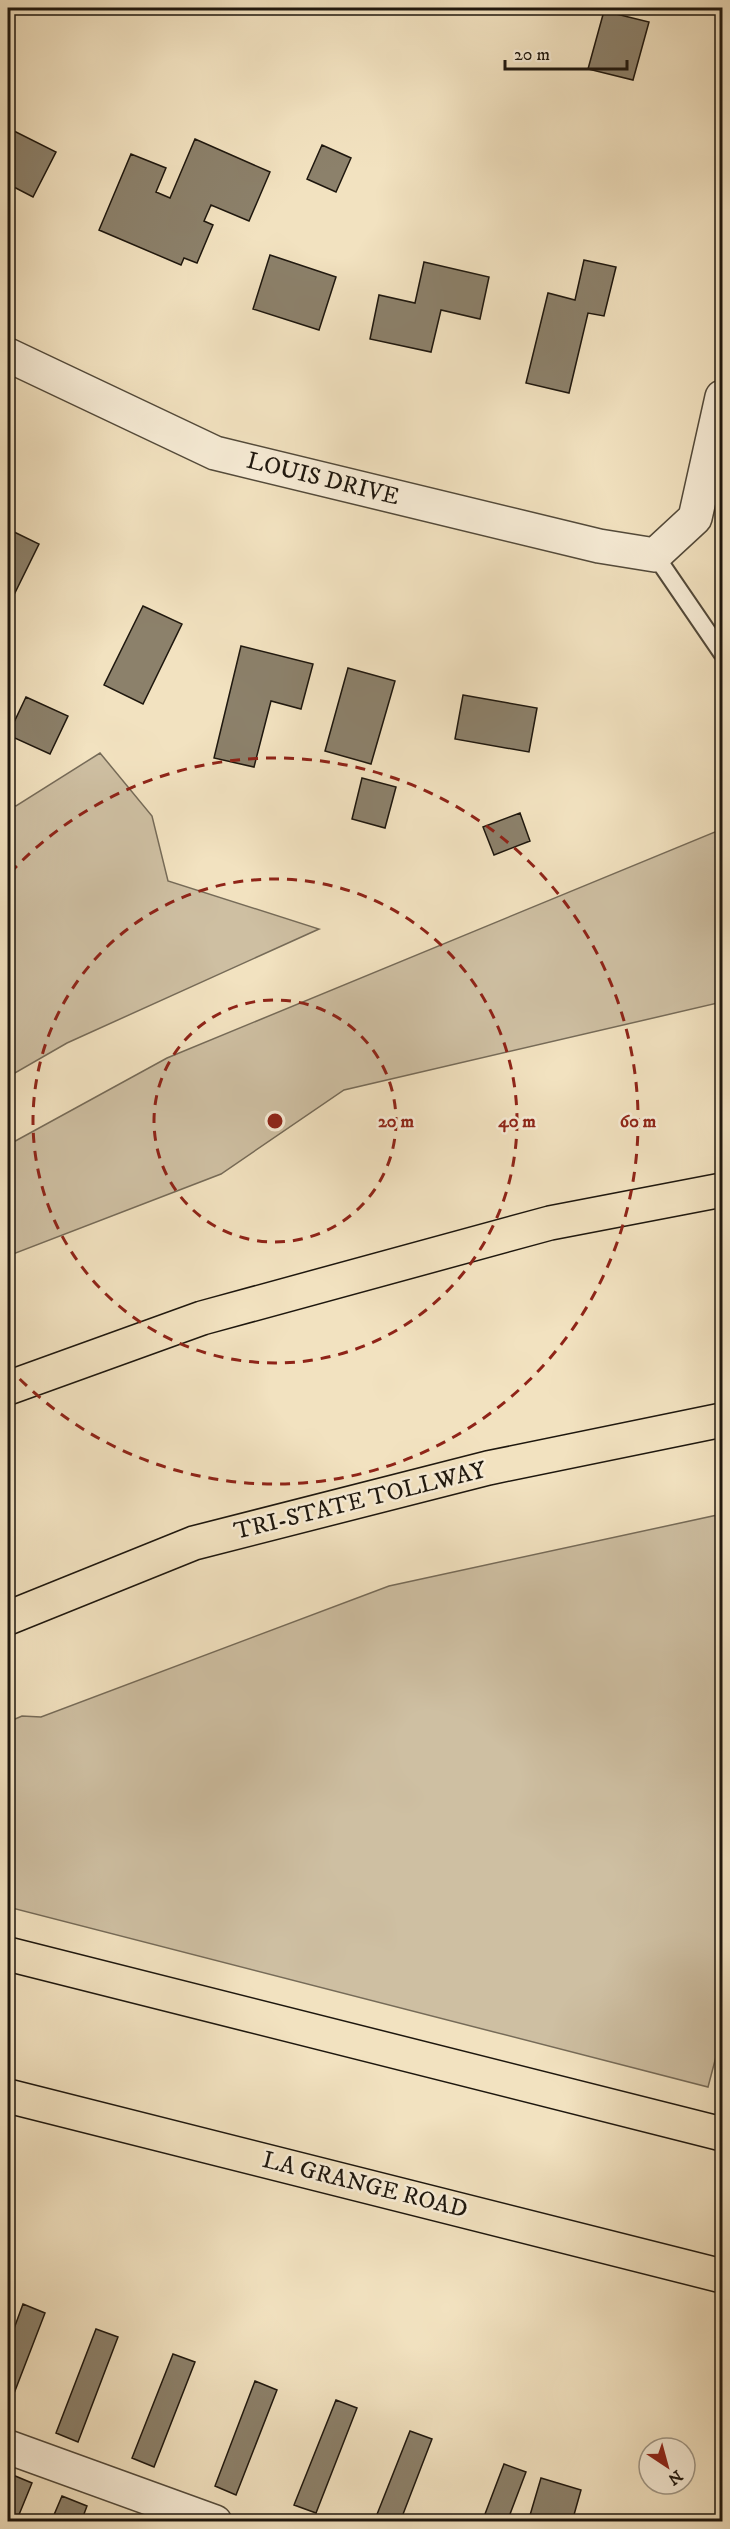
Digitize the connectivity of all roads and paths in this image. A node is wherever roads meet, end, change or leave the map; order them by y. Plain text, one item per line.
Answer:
1 (8, 356) edge
2 (723, 397) edge
3 (655, 555) junction
4 (723, 653) edge
5 (723, 1190) edge
6 (8, 1388) edge
7 (723, 1420) edge
8 (8, 1618) edge
9 (8, 1954) edge
10 (8, 2096) edge
11 (723, 2134) edge
12 (723, 2276) edge
13 (8, 2447) edge
14 (214, 2522) edge

1 - 3 street, LOUIS DRIVE
2 - 3 street
3 - 4 lane
5 - 6 highway
7 - 8 highway, TRI-STATE TOLLWAY
9 - 11 highway
10 - 12 highway, LA GRANGE ROAD
13 - 14 street

